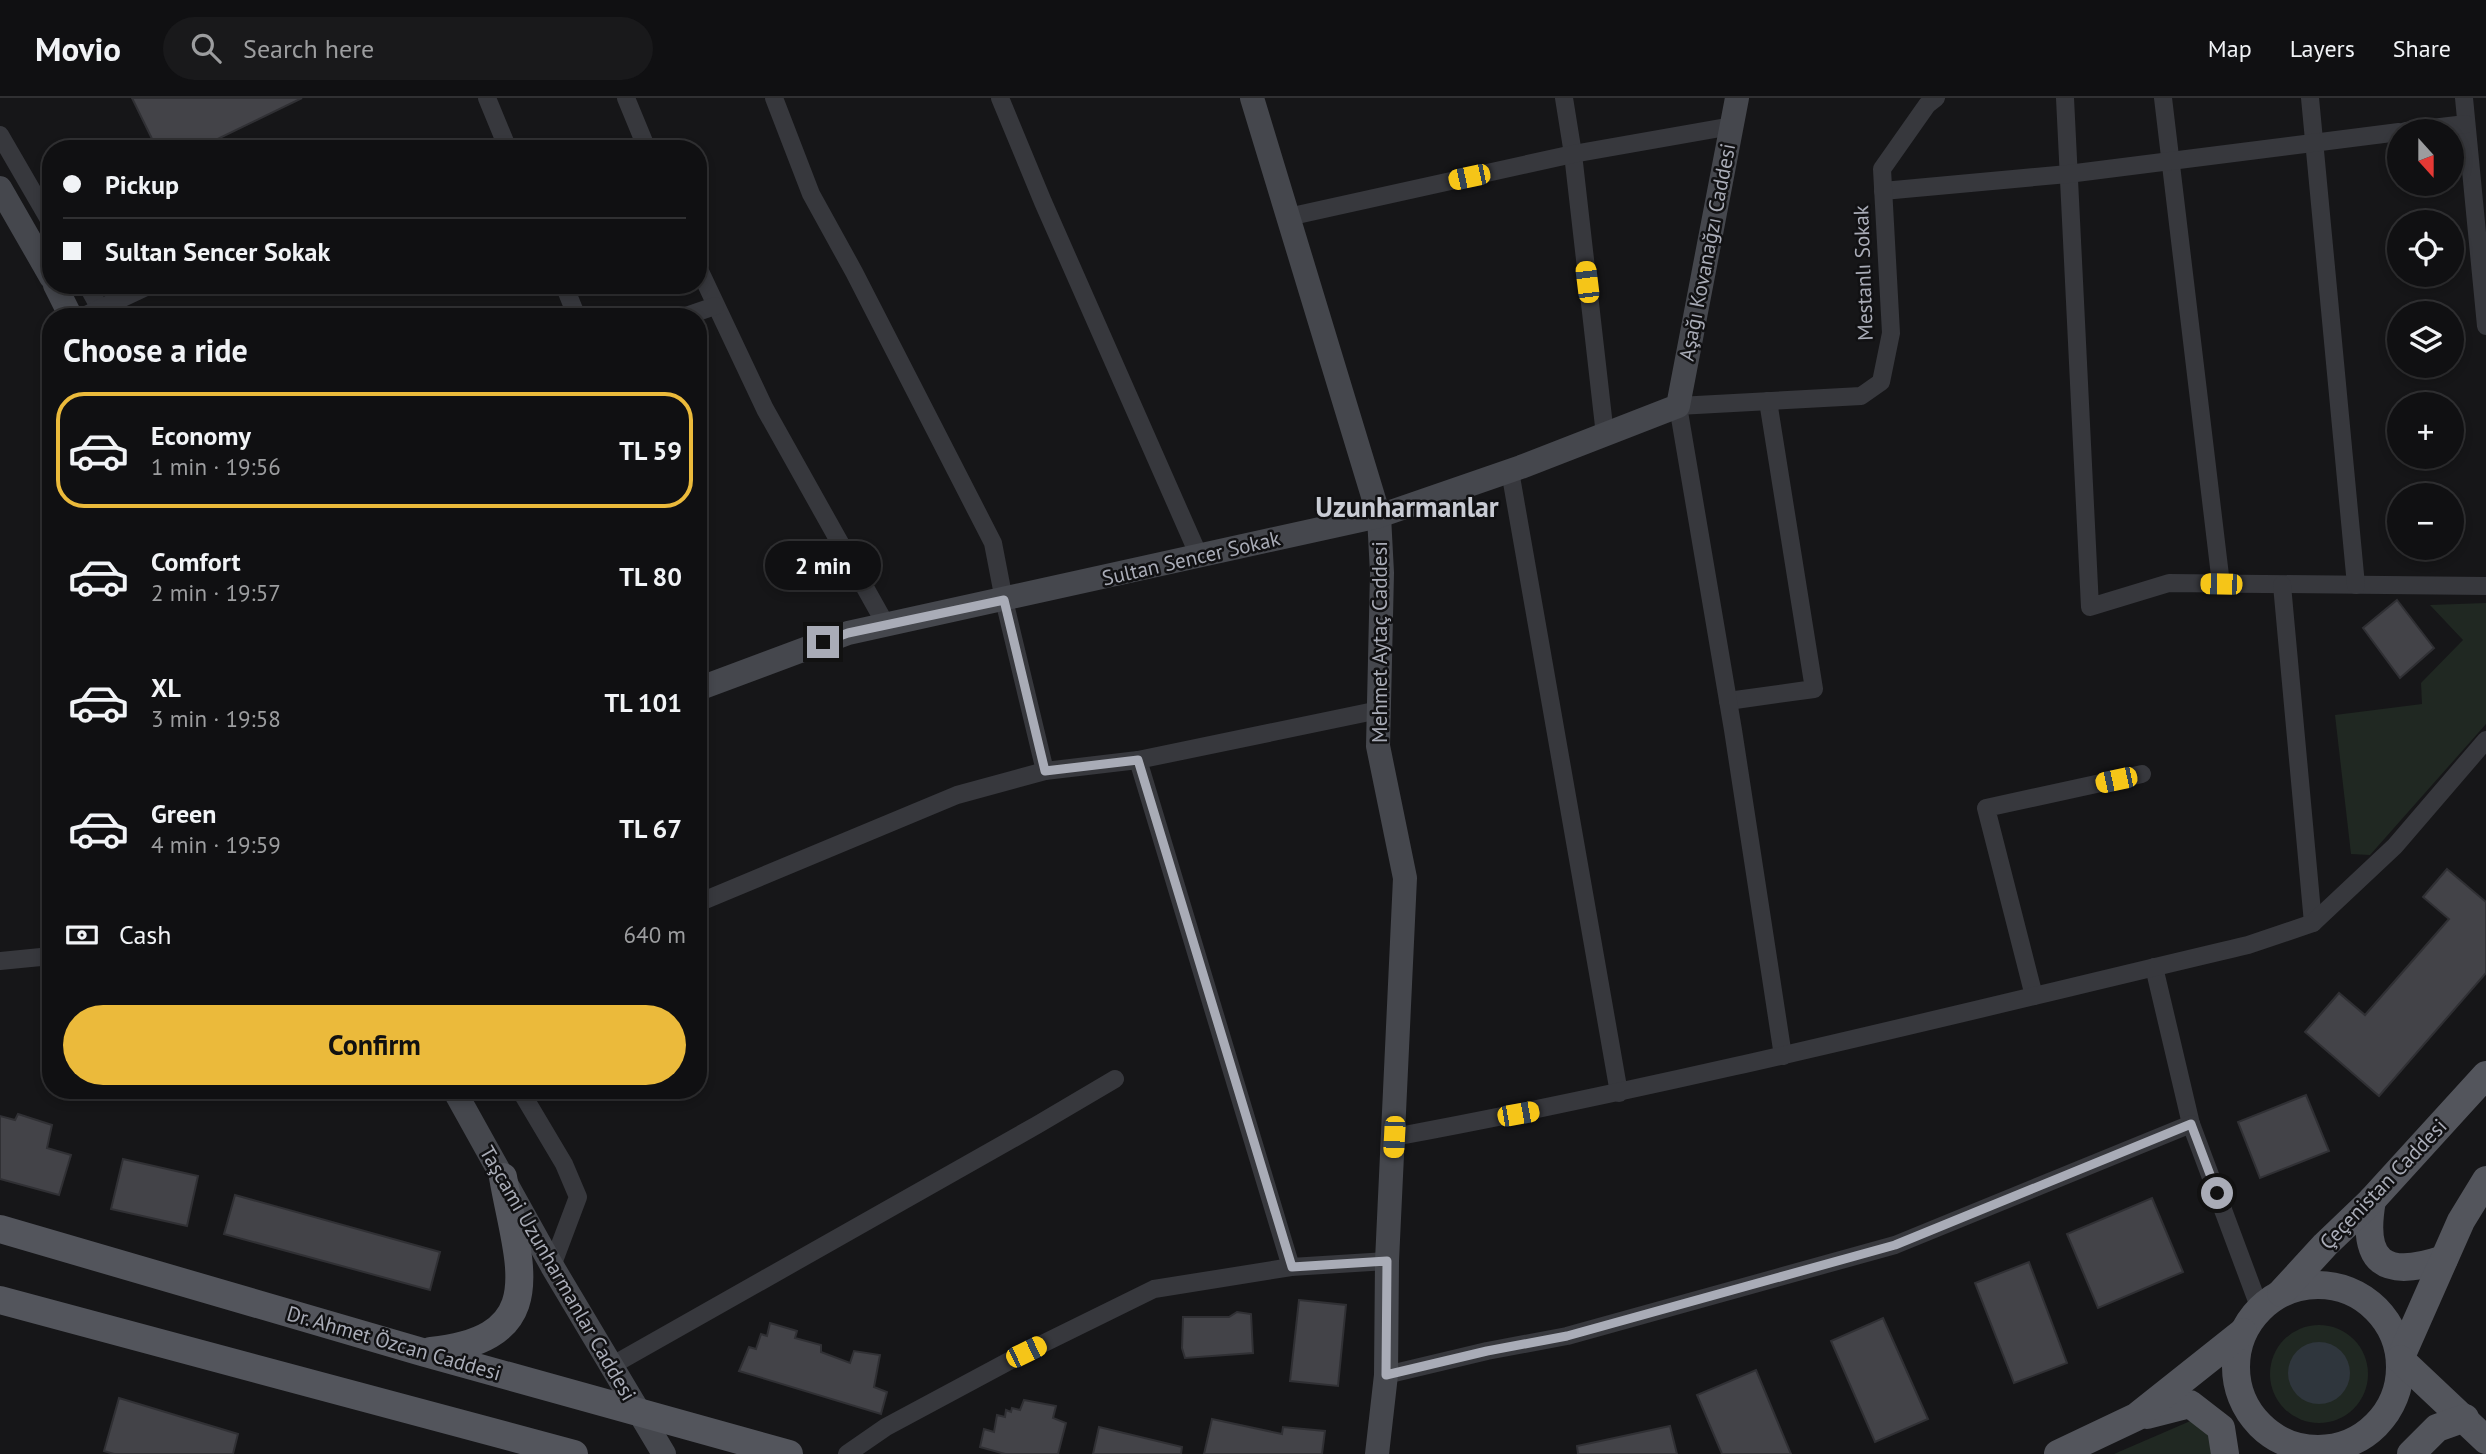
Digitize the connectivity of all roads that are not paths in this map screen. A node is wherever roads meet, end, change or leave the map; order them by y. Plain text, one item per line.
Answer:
1 (487, 98) edge
2 (626, 98) edge
3 (774, 98) edge
4 (1000, 98) edge
5 (1252, 98) edge
6 (1564, 98) edge
7 (1737, 98) edge
8 (1936, 98) edge
9 (2065, 98) edge
10 (2163, 98) edge
11 (2310, 98) edge
12 (2464, 98) edge
13 (2466, 124) joint
14 (1732, 125) junction
15 (2387, 133) edge
16 (0, 135) edge
17 (504, 140) edge
18 (644, 140) edge
19 (2315, 142) junction
20 (1573, 154) junction
21 (2171, 159) junction
22 (2479, 171) edge
23 (2068, 174) junction
24 (0, 188) edge
25 (1882, 191) junction
26 (42, 207) edge
27 (1288, 217) junction
28 (42, 261) edge
29 (707, 288) edge
30 (134, 294) edge
31 (715, 306) junction
32 (109, 308) edge
33 (707, 309) edge
34 (2486, 317) edge
35 (1768, 401) junction
36 (1678, 406) junction
37 (1605, 435) junction
38 (1510, 471) junction
39 (1379, 516) junction
40 (1199, 556) junction
41 (2221, 584) junction
42 (2282, 585) junction
43 (2356, 585) junction
44 (2486, 586) edge
45 (1004, 600) junction
46 (886, 625) junction
47 (707, 686) edge
48 (1728, 701) junction
49 (1379, 710) junction
50 (2486, 740) edge
51 (1138, 760) junction
52 (1045, 771) junction
53 (2142, 774) dead end
54 (707, 899) edge
55 (2313, 923) junction
56 (42, 957) edge
57 (0, 961) edge
58 (2154, 967) junction
59 (2034, 996) junction
60 (1783, 1056) junction
61 (2486, 1075) edge
62 (1115, 1079) dead end
63 (1619, 1093) junction
64 (459, 1099) edge
65 (525, 1099) edge
66 (2191, 1124) junction
67 (1394, 1137) junction
68 (503, 1177) junction
69 (2485, 1184) edge
70 (2372, 1200) junction
71 (0, 1229) edge
72 (2444, 1259) junction
73 (1387, 1261) junction
74 (552, 1266) junction
75 (1292, 1267) junction
76 (0, 1300) edge
77 (2270, 1301) junction
78 (2244, 1332) junction
79 (422, 1352) junction
80 (2400, 1359) junction
81 (611, 1366) junction
82 (1386, 1375) junction
83 (639, 1413) junction
84 (2136, 1417) junction
85 (2465, 1418) junction
86 (2486, 1440) edge
87 (2325, 1452) edge
88 (574, 1454) edge
89 (664, 1454) edge
90 (789, 1454) edge
91 (847, 1454) edge
92 (1377, 1454) edge
93 (2058, 1454) edge
94 (2225, 1454) edge
95 (2410, 1454) edge

1 - 17 street
2 - 18 street
3 - 45 street
4 - 40 street
5 - 27 street, Mehmet Aytaç Caddesi
6 - 20 street
7 - 14 street, Aşağı Kovanağzı Caddesi
8 - 25 street, Mestanlı Sokak
9 - 23 street
10 - 21 street
11 - 19 street
12 - 13 street
13 - 22 street
14 - 20 street
14 - 36 street, Aşağı Kovanağzı Caddesi
15 - 19 street
16 - 26 street
19 - 21 street
19 - 43 street
20 - 27 street
20 - 37 street
21 - 23 street
21 - 41 street
22 - 34 street
23 - 25 street
23 - 41 street
24 - 28 street
25 - 35 street, Mestanlı Sokak
27 - 39 street, Mehmet Aytaç Caddesi
29 - 31 street
30 - 32 street
31 - 33 street
31 - 46 street
35 - 36 street, Mestanlı Sokak
35 - 48 street
36 - 37 street, Sultan Sencer Sokak
36 - 48 street
37 - 38 street, Sultan Sencer Sokak
38 - 39 street, Sultan Sencer Sokak
38 - 63 street
39 - 40 street, Sultan Sencer Sokak
39 - 49 street, Mehmet Aytaç Caddesi
40 - 45 street, Sultan Sencer Sokak
41 - 42 street
42 - 43 street
42 - 55 street
43 - 44 street
45 - 46 street, Sultan Sencer Sokak
45 - 52 street
46 - 47 street, Sultan Sencer Sokak
48 - 60 street
49 - 51 street
49 - 67 street, Mehmet Aytaç Caddesi
50 - 55 street
51 - 52 street
51 - 75 street
52 - 54 street
53 - 59 street
55 - 58 street
56 - 57 street
58 - 59 street
58 - 66 street
59 - 60 street
60 - 63 street
61 - 70 main road, Çeçenistan Caddesi
62 - 81 street
63 - 67 street
64 - 68 street, Taşcami Uzunharmanlar Caddesi
65 - 74 street
66 - 77 street
66 - 82 street
67 - 73 street, Mehmet Aytaç Caddesi
68 - 74 street, Taşcami Uzunharmanlar Caddesi
68 - 79 main road
69 - 72 main road
70 - 72 main road
70 - 77 main road, Çeçenistan Caddesi
71 - 79 main road, Dr. Ahmet Özcan Caddesi
72 - 80 main road
73 - 75 street
73 - 82 street, Mehmet Aytaç Caddesi
74 - 81 street, Taşcami Uzunharmanlar Caddesi
75 - 91 street
76 - 88 main road
77 - 78 main road
77 - 80 main road
78 - 84 main road
78 - 87 main road
79 - 83 main road, Dr. Ahmet Özcan Caddesi
80 - 85 main road
80 - 87 main road
81 - 83 street, Taşcami Uzunharmanlar Caddesi
82 - 92 street, Mehmet Aytaç Caddesi
83 - 89 street, Taşcami Uzunharmanlar Caddesi
83 - 90 main road, Dr. Ahmet Özcan Caddesi
84 - 93 main road
84 - 94 main road
85 - 86 main road
85 - 95 main road

